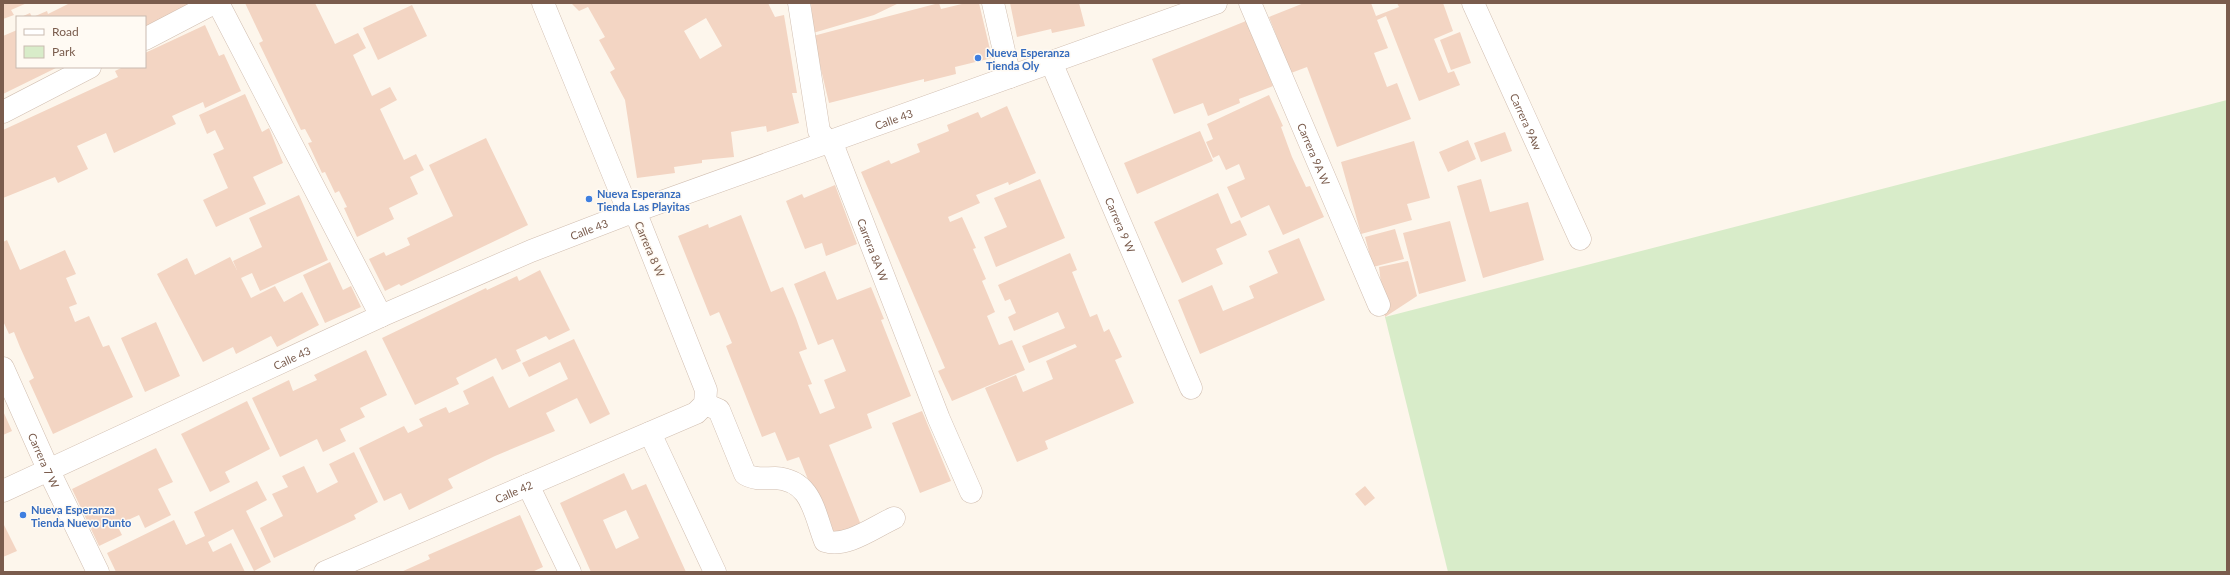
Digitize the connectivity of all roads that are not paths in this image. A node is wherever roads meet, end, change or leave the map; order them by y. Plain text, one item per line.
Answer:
1 (214, 3) edge
2 (218, 3) edge
3 (543, 3) edge
4 (799, 3) edge
5 (993, 3) edge
6 (1250, 3) edge
7 (1473, 3) edge
8 (1204, 5) edge
9 (146, 38) edge
10 (1051, 62) junction
11 (88, 68) edge
12 (1010, 77) junction
13 (3, 112) edge
14 (828, 143) junction
15 (632, 212) junction
16 (1580, 239) dead end
17 (1379, 305) dead end
18 (381, 316) junction
19 (3, 368) edge
20 (1191, 388) dead end
21 (703, 407) junction
22 (650, 433) junction
23 (48, 469) junction
24 (528, 485) junction
25 (3, 491) edge
26 (971, 492) dead end
27 (894, 518) dead end
28 (366, 564) edge
29 (98, 572) edge
30 (325, 572) edge
31 (570, 572) edge
32 (715, 572) edge

1 - 9 street
2 - 18 street
3 - 15 street, Carrera 8 W
4 - 14 street, Carrera 8A W
5 - 12 street
6 - 17 street, Carrera 9A W
7 - 16 street, Carrera 9Aw
8 - 10 street, Calle 43
10 - 12 street, Calle 43
10 - 20 street, Carrera 9 W
11 - 13 street
12 - 14 street, Calle 43
14 - 15 street, Calle 43
14 - 26 street, Carrera 8A W
15 - 18 street, Calle 43
15 - 21 street, Carrera 8 W
18 - 23 street, Calle 43
19 - 23 street, Carrera 7 W
21 - 22 street, Calle 42
21 - 27 street
22 - 24 street, Calle 42
22 - 32 street
23 - 25 street, Calle 43
23 - 29 street, Carrera 7 W
24 - 28 street, Calle 42
24 - 31 street
28 - 30 street, Calle 42

